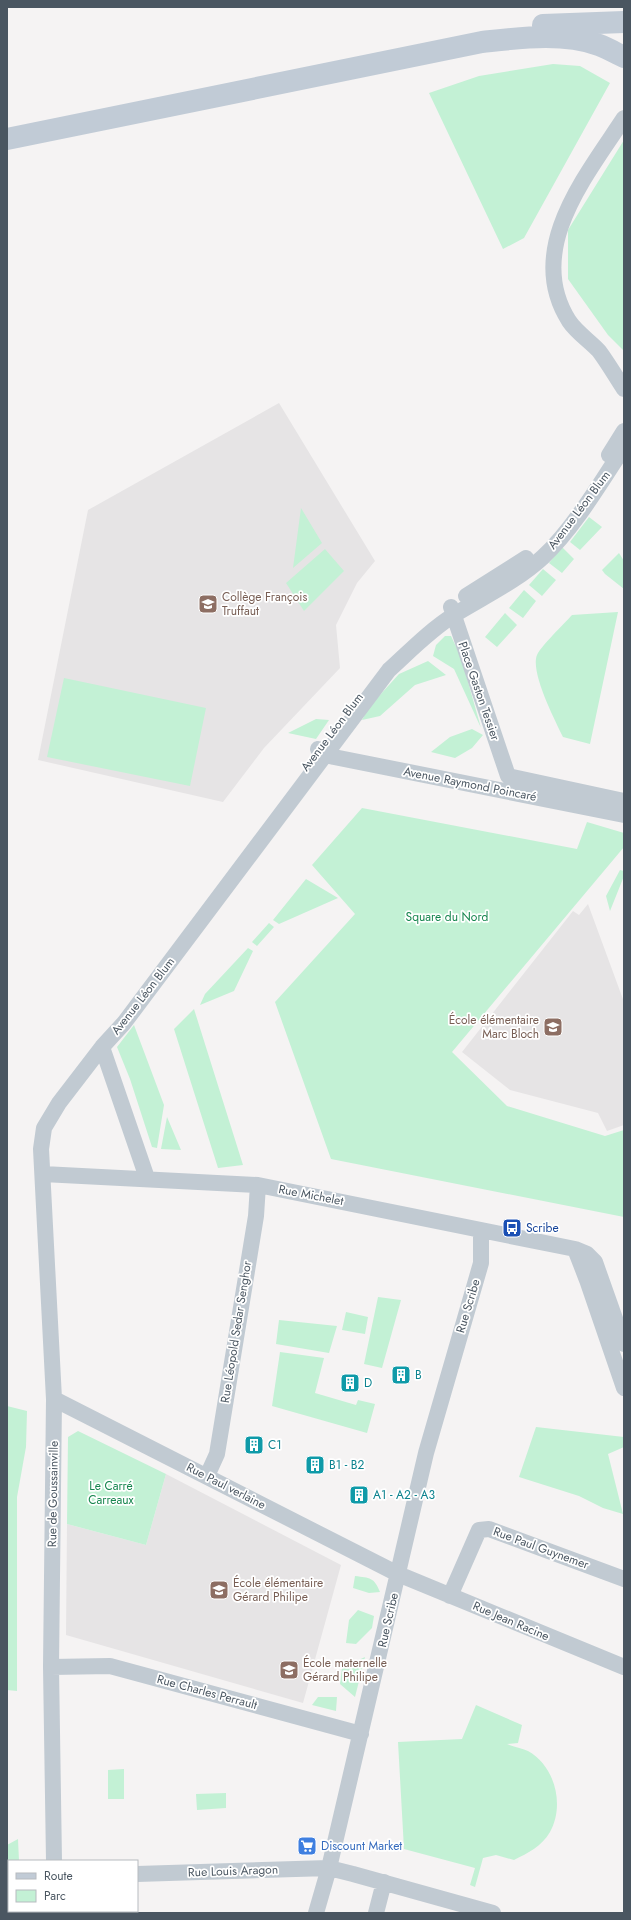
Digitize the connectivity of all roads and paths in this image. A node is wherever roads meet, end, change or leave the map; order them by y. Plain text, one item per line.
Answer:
1 (624, 22) edge
2 (482, 42) junction
3 (624, 42) edge
4 (624, 49) edge
5 (624, 57) edge
6 (624, 118) edge
7 (7, 139) edge
8 (600, 352) junction
9 (624, 367) edge
10 (624, 389) edge
11 (624, 431) edge
12 (624, 447) edge
13 (452, 611) junction
14 (322, 752) junction
15 (505, 783) junction
16 (624, 801) edge
17 (624, 815) edge
18 (102, 1047) junction
19 (44, 1128) joint
20 (43, 1174) junction
21 (148, 1178) junction
22 (258, 1185) junction
23 (481, 1231) junction
24 (574, 1250) junction
25 (624, 1344) edge
26 (624, 1388) edge
27 (54, 1399) junction
28 (207, 1476) junction
29 (398, 1574) junction
30 (624, 1579) edge
31 (450, 1596) junction
32 (51, 1667) junction
33 (624, 1667) edge
34 (360, 1734) junction
35 (54, 1860) edge
36 (329, 1868) junction
37 (138, 1874) edge
38 (384, 1882) junction
39 (316, 1913) edge
40 (376, 1913) edge
41 (493, 1913) edge

1 - 2 main road
2 - 5 main road
2 - 7 main road
3 - 4 main road
6 - 8 street
8 - 9 street
8 - 10 street
11 - 13 street, Avenue Léon Blum
12 - 13 street, Avenue Léon Blum
13 - 14 street, Avenue Léon Blum
13 - 15 street, Place Gaston Tessier
14 - 15 street, Avenue Raymond Poincaré
14 - 18 street, Avenue Léon Blum
15 - 16 street, Avenue Raymond Poincaré
15 - 17 street, Avenue Raymond Poincaré
18 - 19 street, Avenue Léon Blum
18 - 21 street
19 - 20 street, Rue de Goussainville
20 - 21 street, Rue Michelet
20 - 27 street, Rue de Goussainville
21 - 22 street, Rue Michelet
22 - 23 street, Rue Michelet
22 - 28 street, Rue Léopold Sedar Senghor
23 - 24 street, Rue Michelet
23 - 29 street, Rue Scribe
24 - 25 street, Rue Michelet
24 - 26 street
27 - 28 street, Rue Paul verlaine
27 - 32 street, Rue de Goussainville
28 - 29 street, Rue Paul verlaine
29 - 31 street, Rue Jean Racine
29 - 34 street, Rue Scribe
30 - 31 street, Rue Paul Guynemer
31 - 33 street, Rue Jean Racine
32 - 34 street, Rue Charles Perrault
32 - 35 street, Rue de Goussainville
34 - 36 street, Rue Scribe
36 - 37 street, Rue Louis Aragon
36 - 38 street
36 - 39 street, Rue Scribe
38 - 40 street
38 - 41 street

